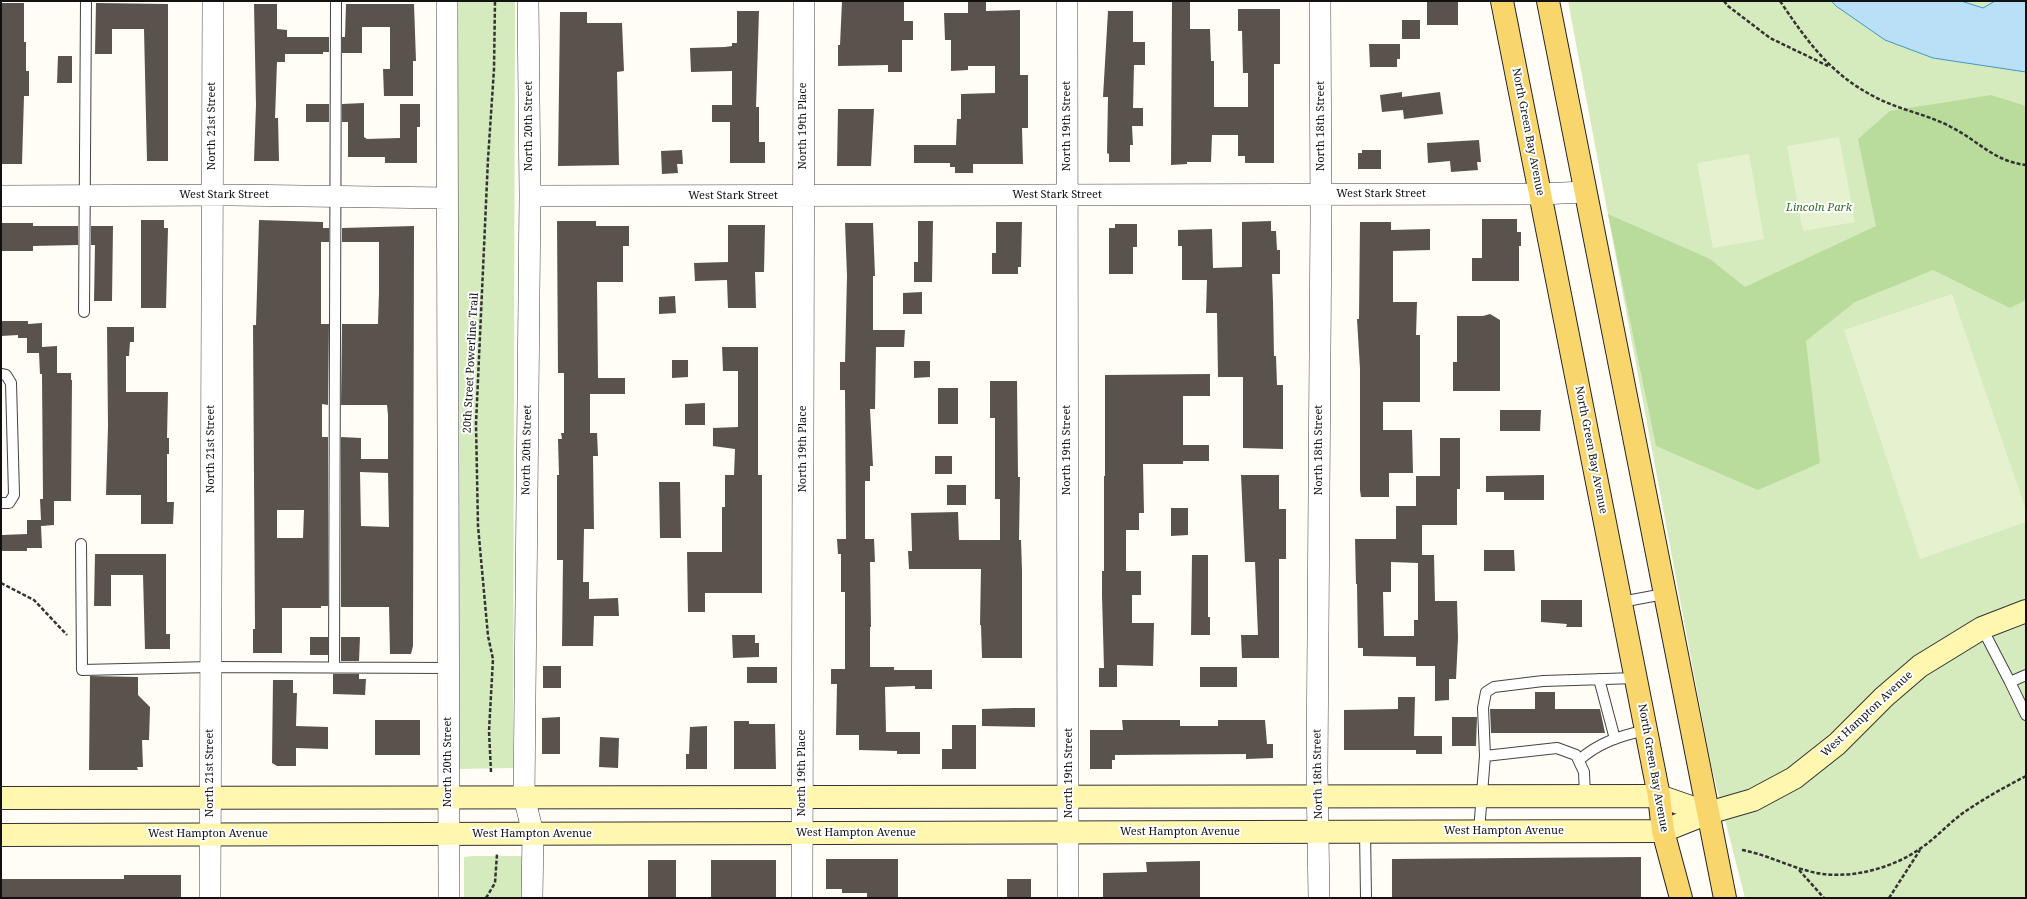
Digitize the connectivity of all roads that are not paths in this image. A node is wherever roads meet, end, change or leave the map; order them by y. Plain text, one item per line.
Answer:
1 (86, 1) edge
2 (213, 1) edge
3 (336, 1) edge
4 (446, 1) edge
5 (528, 1) edge
6 (804, 1) edge
7 (1067, 1) edge
8 (1320, 1) edge
9 (1502, 1) edge
10 (1548, 1) edge
11 (1585, 192) junction
12 (1321, 194) junction
13 (1540, 194) junction
14 (212, 195) junction
15 (1066, 195) junction
16 (1, 196) edge
17 (85, 196) junction
18 (335, 196) junction
19 (530, 196) junction
20 (803, 196) junction
21 (447, 198) junction
22 (84, 312) dead end
23 (1, 374) edge
24 (1, 503) edge
25 (81, 544) dead end
26 (1664, 594) junction
27 (1621, 602) junction
28 (2026, 611) edge
29 (1982, 628) junction
30 (211, 667) junction
31 (334, 668) junction
32 (448, 668) junction
33 (2026, 675) edge
34 (1636, 678) junction
35 (1600, 679) junction
36 (2010, 682) junction
37 (2026, 715) edge
38 (1646, 730) junction
39 (1616, 739) junction
40 (1485, 756) junction
41 (1579, 760) junction
42 (802, 796) junction
43 (1069, 796) junction
44 (1317, 796) junction
45 (1483, 796) junction
46 (1586, 796) junction
47 (1660, 796) junction
48 (210, 797) junction
49 (448, 797) junction
50 (524, 797) junction
51 (1, 798) edge
52 (1708, 814) junction
53 (1479, 831) junction
54 (1663, 831) junction
55 (1069, 832) junction
56 (1319, 832) junction
57 (1365, 832) junction
58 (532, 833) junction
59 (802, 833) junction
60 (210, 834) junction
61 (449, 834) junction
62 (1, 835) edge
63 (210, 898) edge
64 (449, 898) edge
65 (532, 898) edge
66 (802, 898) edge
67 (1068, 898) edge
68 (1319, 898) edge
69 (1366, 898) edge
70 (1681, 898) edge
71 (1725, 898) edge

1 - 17 lane
2 - 14 street, North 21st Street
3 - 18 lane
4 - 21 street, North 20th Street
5 - 19 street, North 20th Street
6 - 20 street, North 19th Place
7 - 15 street, North 19th Street
8 - 12 street, North 18th Street
9 - 13 main road, North Green Bay Avenue
10 - 11 main road
11 - 13 street, West Stark Street
11 - 26 main road
12 - 13 street, West Stark Street
12 - 15 street, West Stark Street
12 - 44 street, North 18th Street
13 - 27 main road, North Green Bay Avenue
14 - 17 street, West Stark Street
14 - 18 street, West Stark Street
14 - 30 street, North 21st Street
15 - 20 street, West Stark Street
15 - 43 street, North 19th Street
16 - 17 street, West Stark Street
17 - 22 lane
18 - 21 street, West Stark Street
18 - 31 lane
19 - 20 street, West Stark Street
19 - 50 street, North 20th Street
20 - 42 street, North 19th Place
21 - 32 street, North 20th Street
23 - 24 lane
25 - 30 lane
26 - 27 lane
26 - 52 main road
27 - 34 main road, North Green Bay Avenue
28 - 29 main road, West Hampton Avenue
29 - 36 lane
29 - 52 main road, West Hampton Avenue
30 - 31 lane
30 - 48 street, North 21st Street
31 - 32 lane
32 - 49 street, North 20th Street
33 - 36 lane
34 - 35 lane
34 - 38 main road, North Green Bay Avenue
35 - 39 lane
35 - 40 lane
36 - 37 lane
38 - 39 lane
38 - 47 main road, North Green Bay Avenue
39 - 41 lane
40 - 41 lane
40 - 45 lane
41 - 46 lane
42 - 43 main road
42 - 50 main road
42 - 59 street, North 19th Place
43 - 44 main road
43 - 55 street, North 19th Street
44 - 45 main road
44 - 56 street, North 18th Street
45 - 46 main road
45 - 53 lane
46 - 47 main road
47 - 52 main road
47 - 54 main road, North Green Bay Avenue
48 - 49 main road
48 - 51 main road
48 - 60 street, North 21st Street
49 - 50 main road
49 - 61 street, North 20th Street
50 - 58 street, North 20th Street
52 - 54 main road, West Hampton Avenue
52 - 71 main road
53 - 54 main road, West Hampton Avenue
53 - 57 main road, West Hampton Avenue
54 - 70 main road, North Green Bay Avenue
55 - 56 main road, West Hampton Avenue
55 - 59 main road, West Hampton Avenue
55 - 67 street, North 19th Street
56 - 57 main road, West Hampton Avenue
56 - 68 street, North 18th Street
57 - 69 lane
58 - 59 main road, West Hampton Avenue
58 - 61 main road, West Hampton Avenue
58 - 65 street, North 20th Street
59 - 66 street, North 19th Place
60 - 61 main road, West Hampton Avenue
60 - 62 main road, West Hampton Avenue
60 - 63 street, North 21st Street
61 - 64 street, North 20th Street

